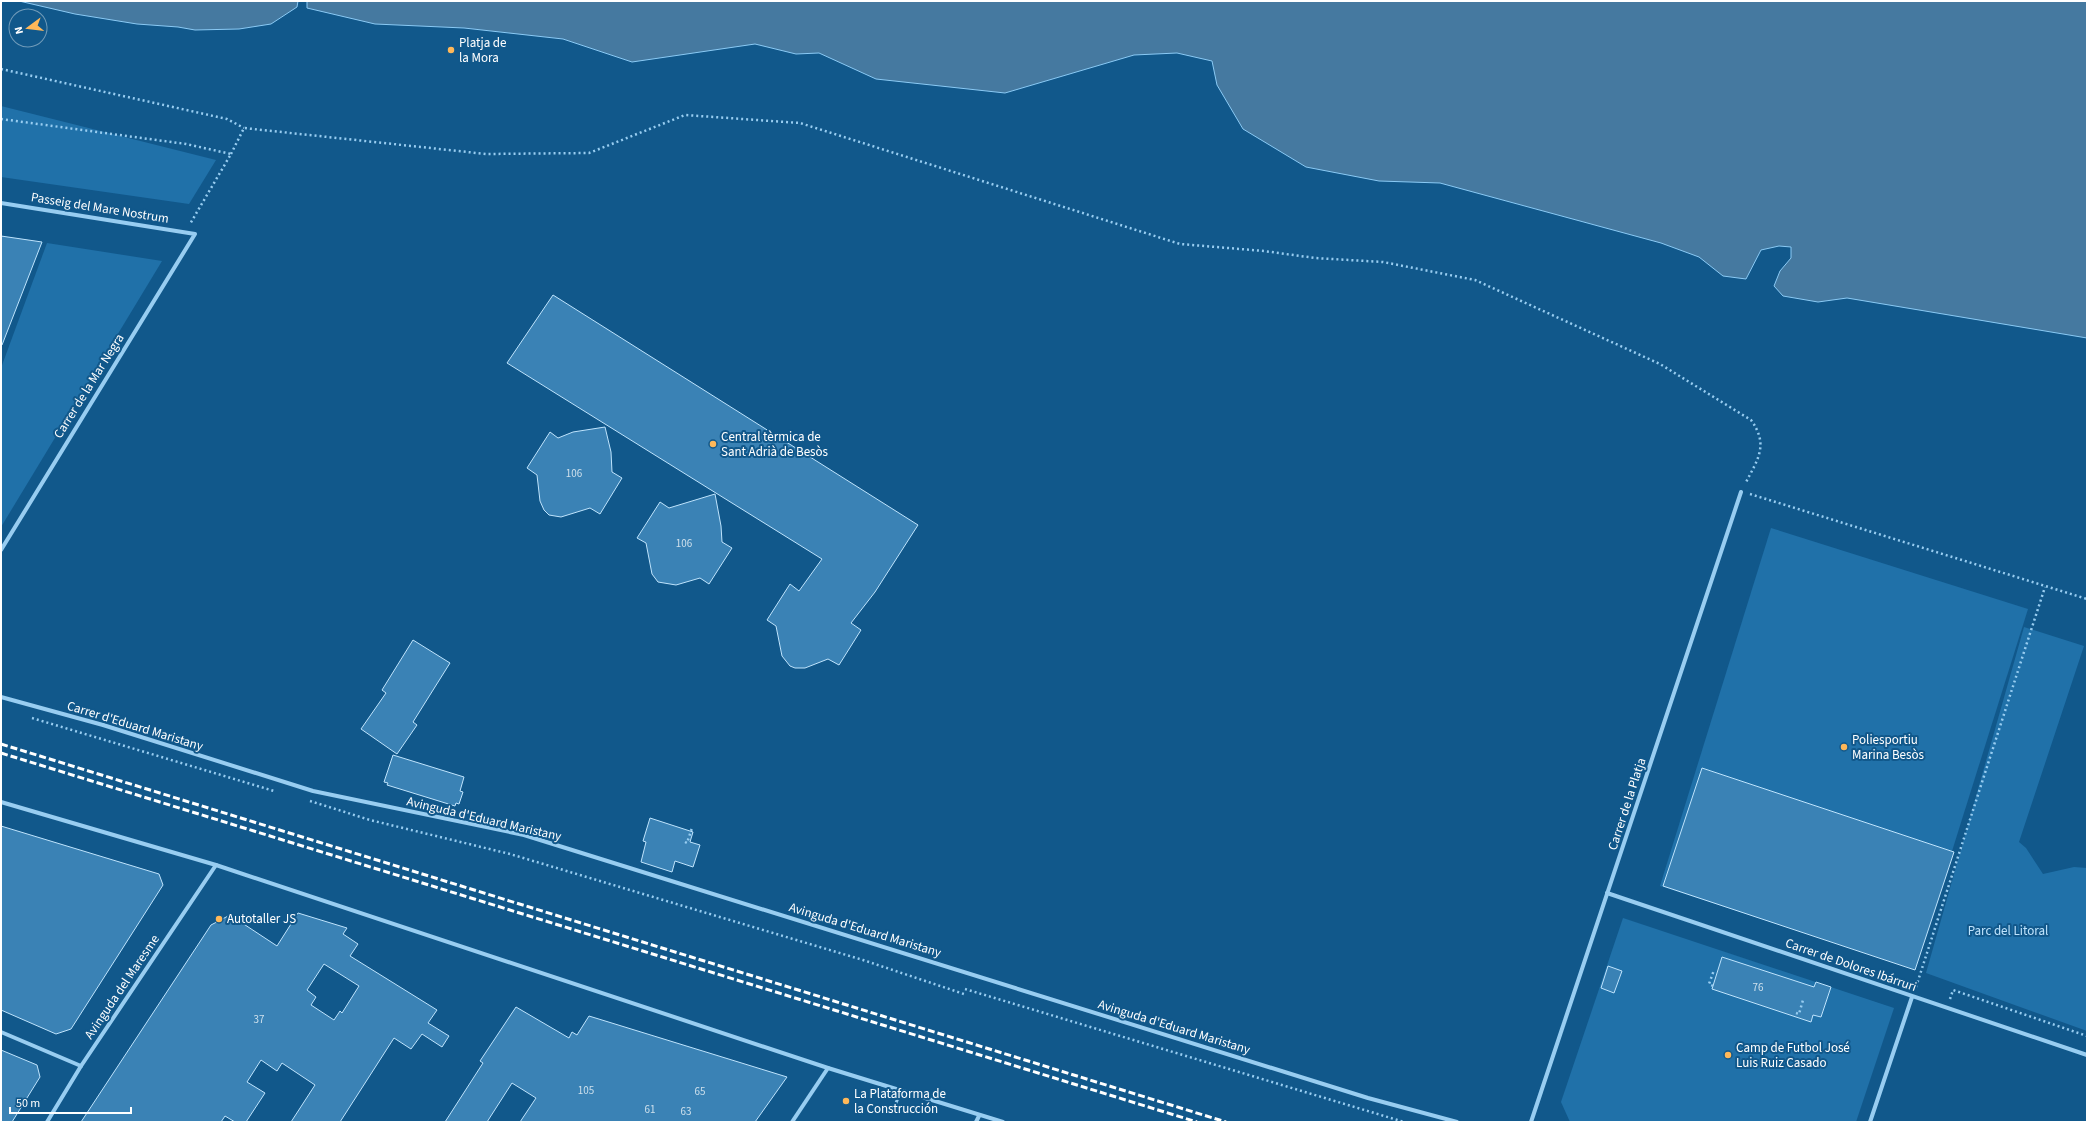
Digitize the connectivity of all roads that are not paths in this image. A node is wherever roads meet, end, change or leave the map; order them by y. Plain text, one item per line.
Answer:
1 (1, 203) edge
2 (195, 234) joint
3 (1742, 492) road end
4 (1, 550) edge
5 (1, 697) edge
6 (262, 775) joint
7 (1, 802) edge
8 (216, 865) junction
9 (1607, 893) junction
10 (1912, 997) junction
11 (1, 1032) edge
12 (2087, 1055) edge
13 (81, 1066) junction
14 (828, 1068) junction
15 (900, 1091) junction
16 (893, 1110) dead end
17 (978, 1116) junction
18 (47, 1122) edge
19 (792, 1122) edge
20 (976, 1122) edge
21 (1003, 1122) edge
22 (1457, 1122) edge
23 (1531, 1122) edge
24 (1870, 1122) edge

1 - 2 street, Passeig del Mare Nostrum
2 - 4 street, Carrer de la Mar Negra
3 - 9 street, Carrer de la Platja
5 - 6 street, Carrer d'Eduard Maristany
6 - 22 street, Avinguda d'Eduard Maristany
7 - 8 street
8 - 13 street, Avinguda del Maresme
8 - 14 street
9 - 10 street, Carrer de Dolores Ibárruri
9 - 23 street, Carrer de la Platja
10 - 12 street, Carrer de Dolores Ibárruri
10 - 24 street
11 - 13 street
13 - 18 street, Avinguda del Maresme
14 - 15 street
14 - 19 street
15 - 16 lane
15 - 17 street
17 - 20 street
17 - 21 street

